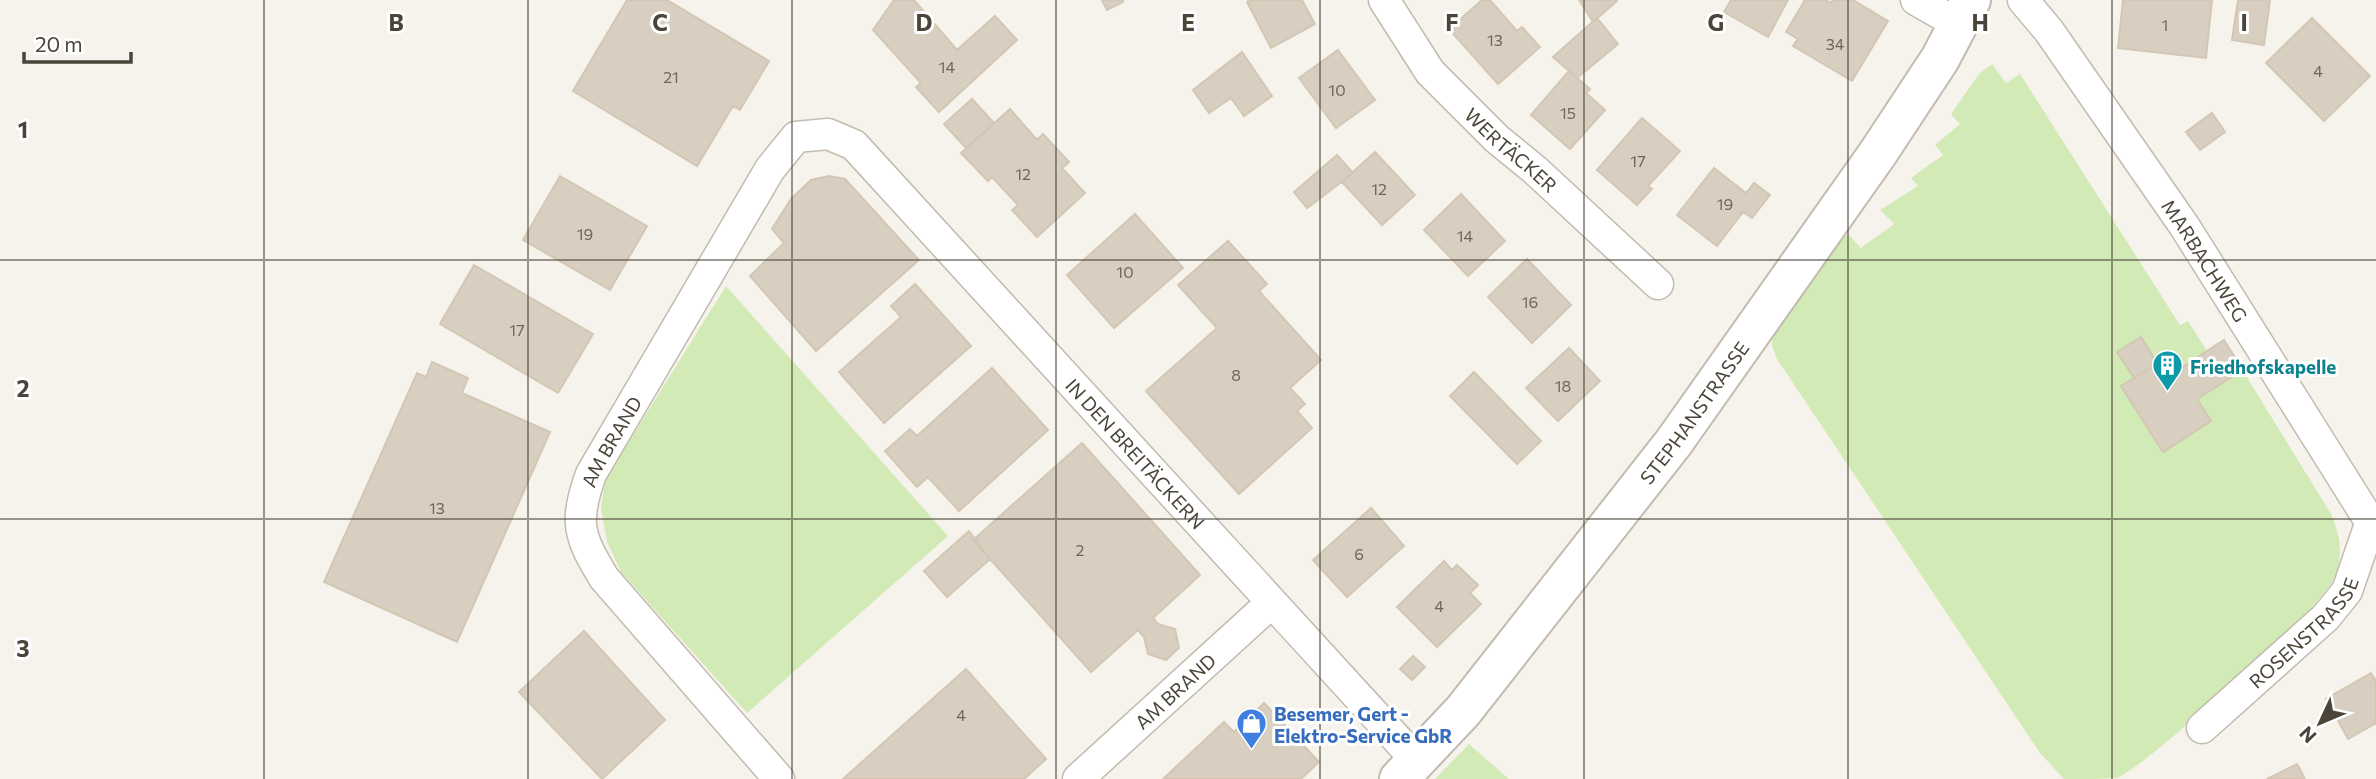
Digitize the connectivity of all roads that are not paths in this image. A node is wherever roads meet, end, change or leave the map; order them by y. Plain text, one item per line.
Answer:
1 (1384, 0) edge
2 (1916, 0) edge
3 (2023, 0) edge
4 (1965, 12) edge
5 (854, 145) joint
6 (1658, 284) dead end
7 (2374, 523) edge
8 (1271, 603) junction
9 (2202, 728) dead end
10 (1408, 770) edge
11 (779, 779) edge
12 (1078, 779) edge

1 - 6 street, WERTÄCKER
2 - 4 street, STEPHANSTRASSE
3 - 7 street, MARBACHWEG
4 - 10 street, STEPHANSTRASSE
5 - 8 street, IN DEN BREITÄCKERN
5 - 11 street, AM BRAND
7 - 9 street, ROSENSTRASSE
8 - 10 street, IN DEN BREITÄCKERN
8 - 12 street, AM BRAND

